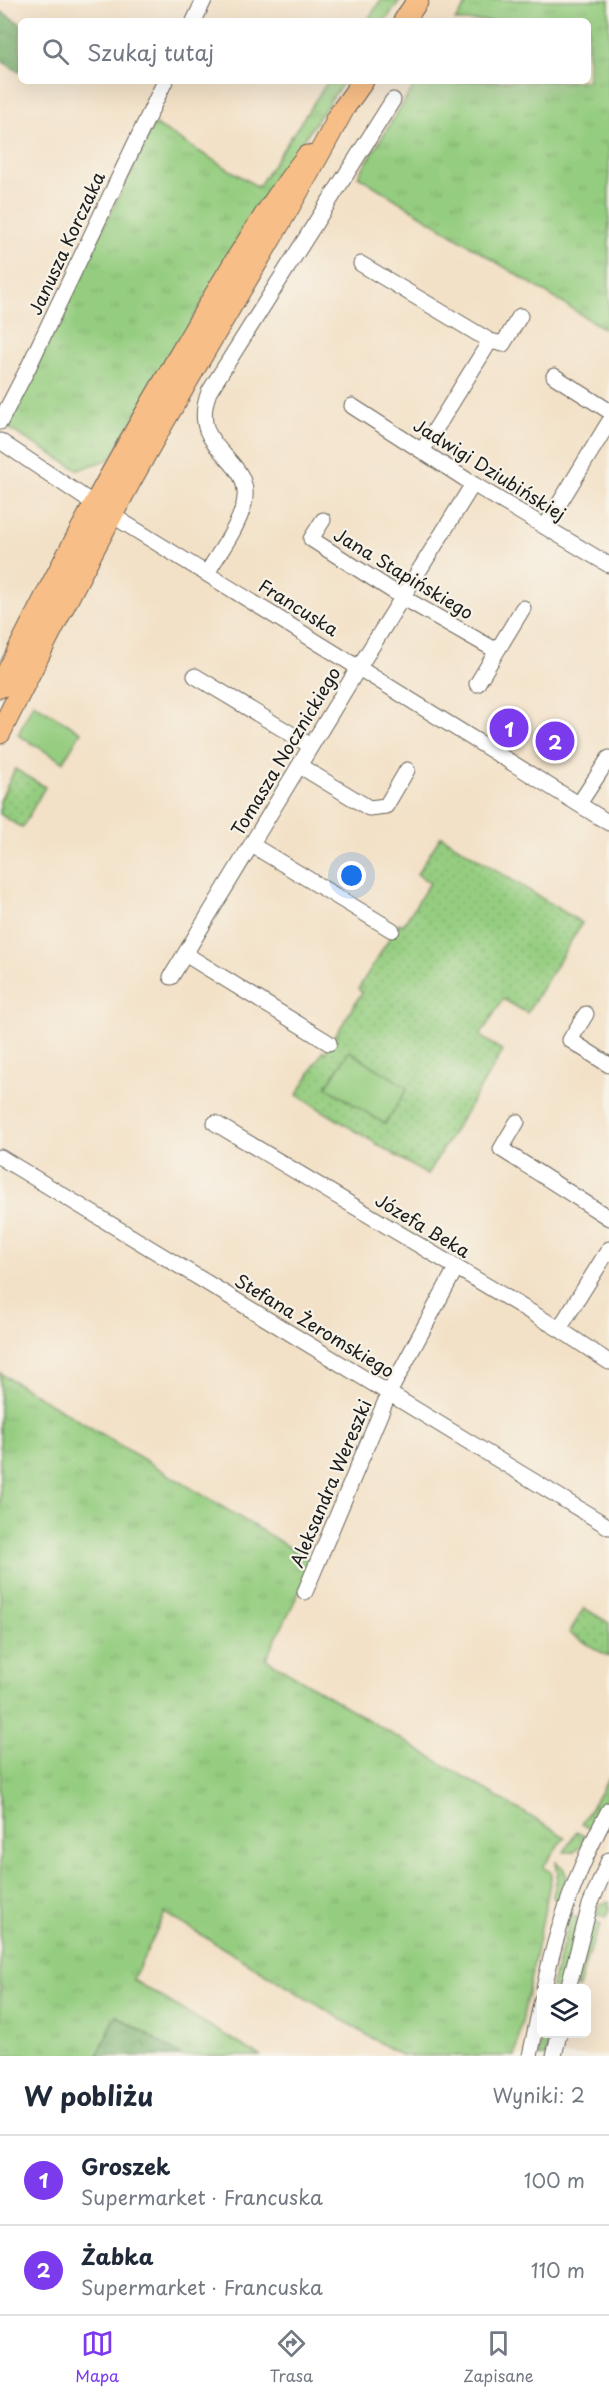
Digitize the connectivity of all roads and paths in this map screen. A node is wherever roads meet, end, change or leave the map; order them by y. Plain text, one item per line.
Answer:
1 (204, 0) edge
2 (418, 0) edge
3 (195, 18) edge
4 (406, 18) edge
5 (164, 84) edge
6 (361, 84) edge
7 (393, 100) dead end
8 (361, 264) dead end
9 (520, 316) dead end
10 (490, 341) junction
11 (554, 376) dead end
12 (352, 406) dead end
13 (609, 411) edge
14 (0, 422) edge
15 (609, 422) edge
16 (0, 441) edge
17 (422, 451) junction
18 (473, 484) junction
19 (103, 509) junction
20 (323, 520) dead end
21 (545, 527) junction
22 (609, 565) edge
23 (207, 573) junction
24 (402, 597) junction
25 (523, 608) dead end
26 (496, 651) junction
27 (358, 667) junction
28 (195, 676) dead end
29 (477, 684) dead end
30 (0, 687) edge
31 (0, 733) edge
32 (311, 746) junction
33 (609, 758) edge
34 (300, 766) junction
35 (407, 770) dead end
36 (579, 804) junction
37 (609, 823) edge
38 (252, 845) junction
39 (392, 930) dead end
40 (185, 954) junction
41 (171, 977) dead end
42 (586, 1014) dead end
43 (329, 1043) dead end
44 (609, 1065) edge
45 (517, 1122) dead end
46 (215, 1123) dead end
47 (0, 1157) edge
48 (609, 1218) edge
49 (609, 1249) edge
50 (456, 1268) junction
51 (559, 1329) junction
52 (609, 1362) edge
53 (389, 1393) junction
54 (609, 1527) edge
55 (305, 1592) dead end
56 (609, 1810) edge
57 (609, 1860) edge
58 (545, 1984) edge
59 (568, 1984) edge
60 (537, 2023) edge
61 (558, 2038) edge
62 (530, 2056) edge
63 (554, 2056) edge

1 - 3 street
2 - 4 highway
5 - 14 street, Janusza Korczaka
6 - 19 highway
7 - 23 street
8 - 10 street
9 - 10 street
10 - 17 street
11 - 13 street
12 - 17 street, Jadwigi Dziubińskiej
15 - 21 street
16 - 19 street, Francuska
17 - 18 street, Jadwigi Dziubińskiej
18 - 21 street, Jadwigi Dziubińskiej
18 - 24 street, Tomasza Nocznickiego
19 - 23 street, Francuska
19 - 30 highway
19 - 31 highway
20 - 24 street, Jana Stapińskiego
21 - 22 street, Jadwigi Dziubińskiej
23 - 27 street, Francuska
24 - 26 street, Jana Stapińskiego
24 - 27 street, Tomasza Nocznickiego
25 - 26 street
26 - 29 street
27 - 32 street, Tomasza Nocznickiego
27 - 36 street, Francuska
28 - 32 street
32 - 34 street, Tomasza Nocznickiego
33 - 36 street
34 - 35 street
34 - 38 street, Tomasza Nocznickiego
36 - 37 street, Francuska
38 - 39 street
38 - 40 street, Tomasza Nocznickiego
40 - 41 street, Tomasza Nocznickiego
40 - 43 street
42 - 44 street
45 - 48 street
46 - 50 street, Józefa Beka
47 - 53 street, Stefana Żeromskiego
49 - 51 street
50 - 51 street, Józefa Beka
50 - 53 street, Aleksandra Wereszki
51 - 52 street, Józefa Beka
53 - 54 street, Stefana Żeromskiego
53 - 55 street, Aleksandra Wereszki
56 - 58 street
57 - 59 street
60 - 62 street
61 - 63 street

